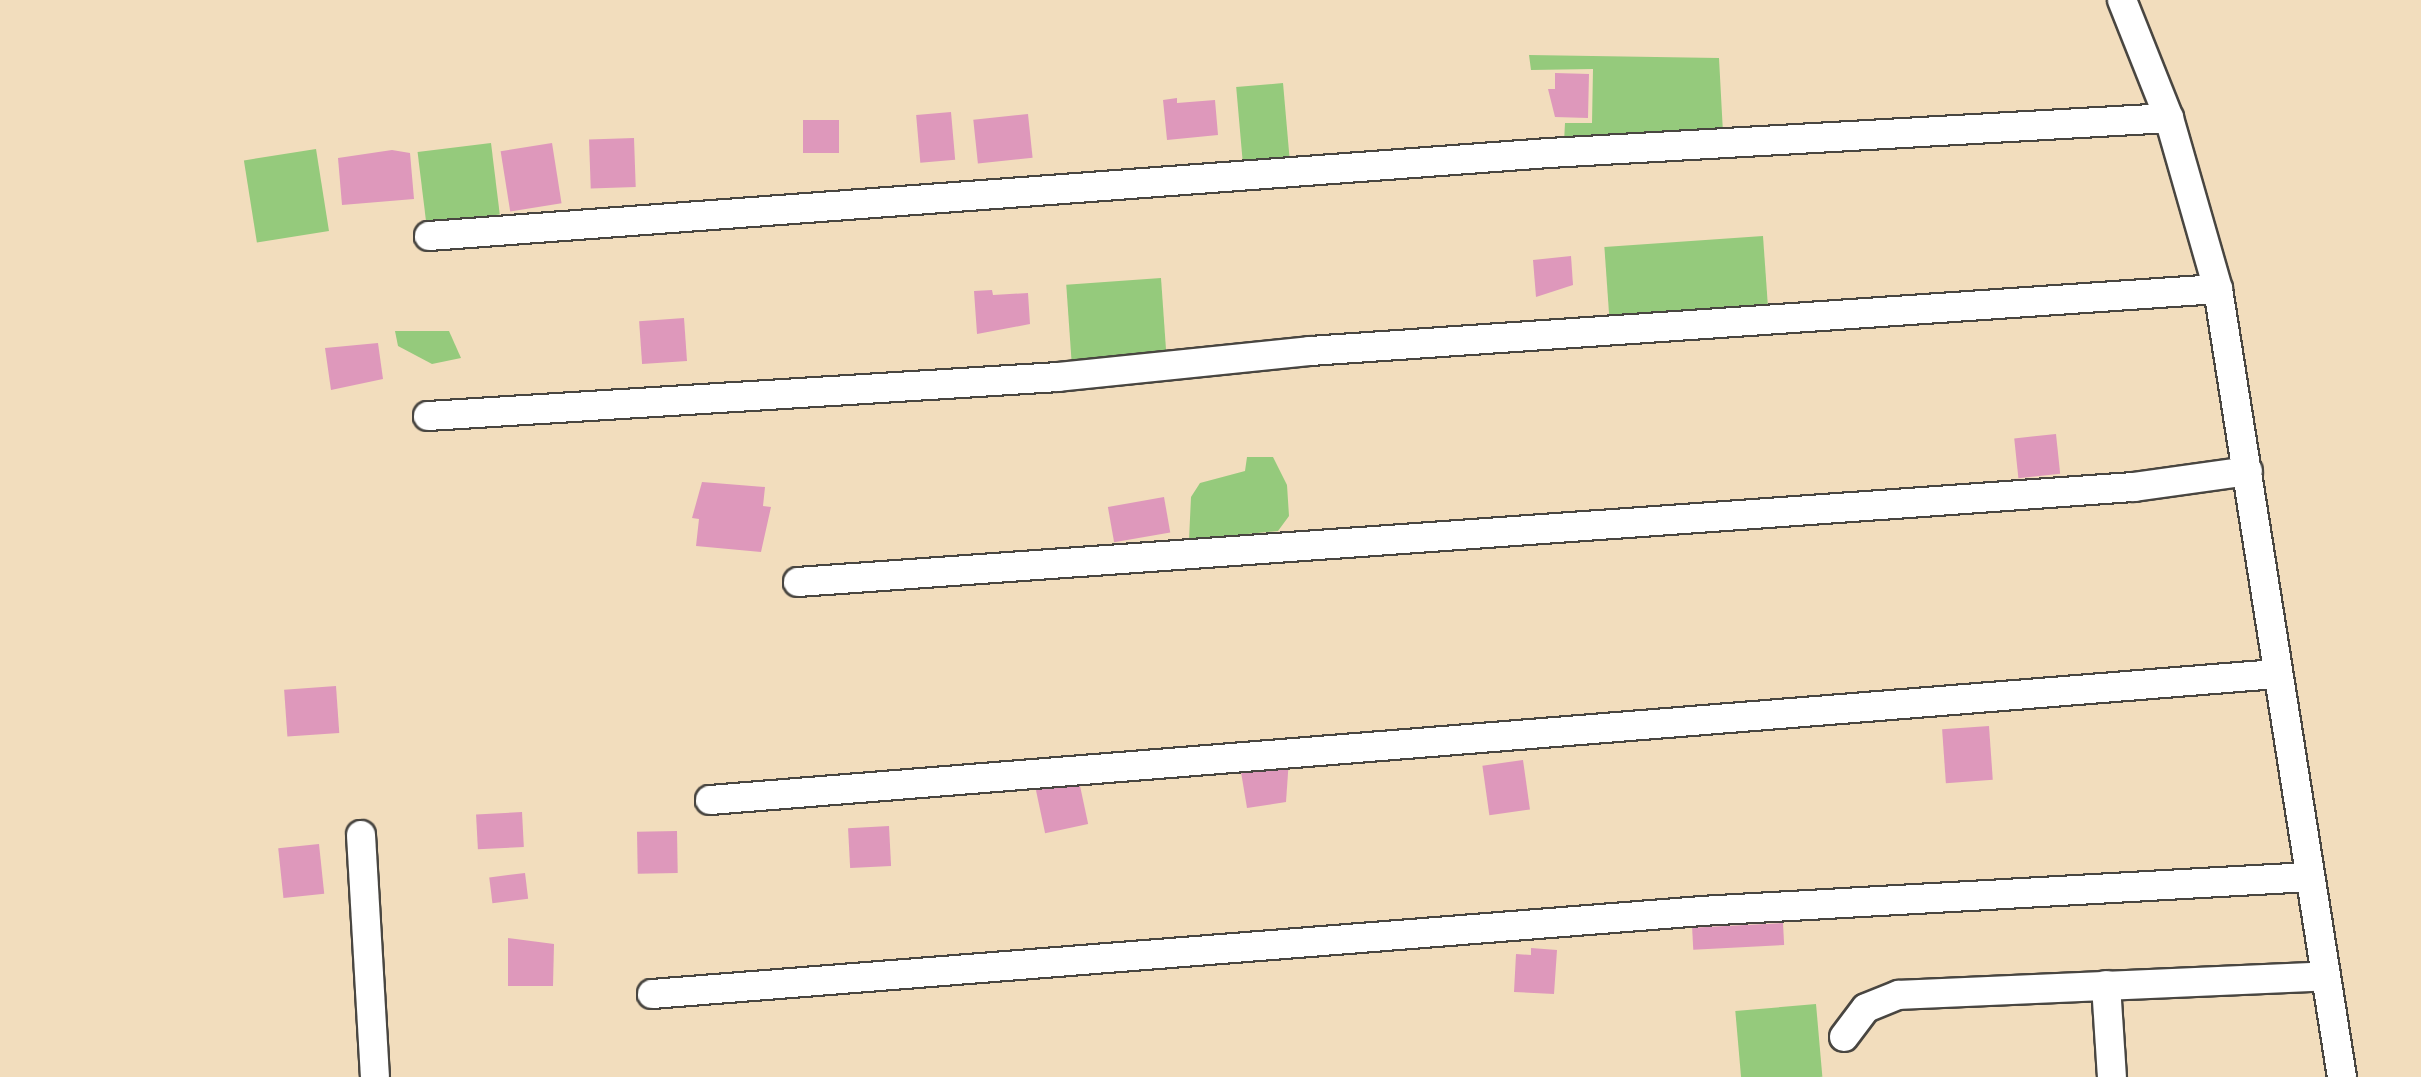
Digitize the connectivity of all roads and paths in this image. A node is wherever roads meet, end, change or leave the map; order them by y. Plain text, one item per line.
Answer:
1 (2122, 0) edge
2 (2169, 118) junction
3 (429, 236) dead end
4 (2218, 289) junction
5 (428, 416) dead end
6 (2248, 471) junction
7 (798, 582) dead end
8 (2278, 674) junction
9 (710, 800) dead end
10 (361, 836) dead end
11 (2310, 876) junction
12 (2326, 976) junction
13 (2106, 985) junction
14 (652, 994) dead end
15 (1844, 1037) dead end
16 (375, 1077) edge
17 (2112, 1077) edge
18 (2342, 1077) edge

1 - 2 street
2 - 3 street
2 - 4 street
4 - 5 street
4 - 6 street
6 - 7 street
6 - 8 street
8 - 9 street
8 - 11 street
10 - 16 street
11 - 12 street
11 - 14 street
12 - 13 street
12 - 18 street
13 - 15 street
13 - 17 street

